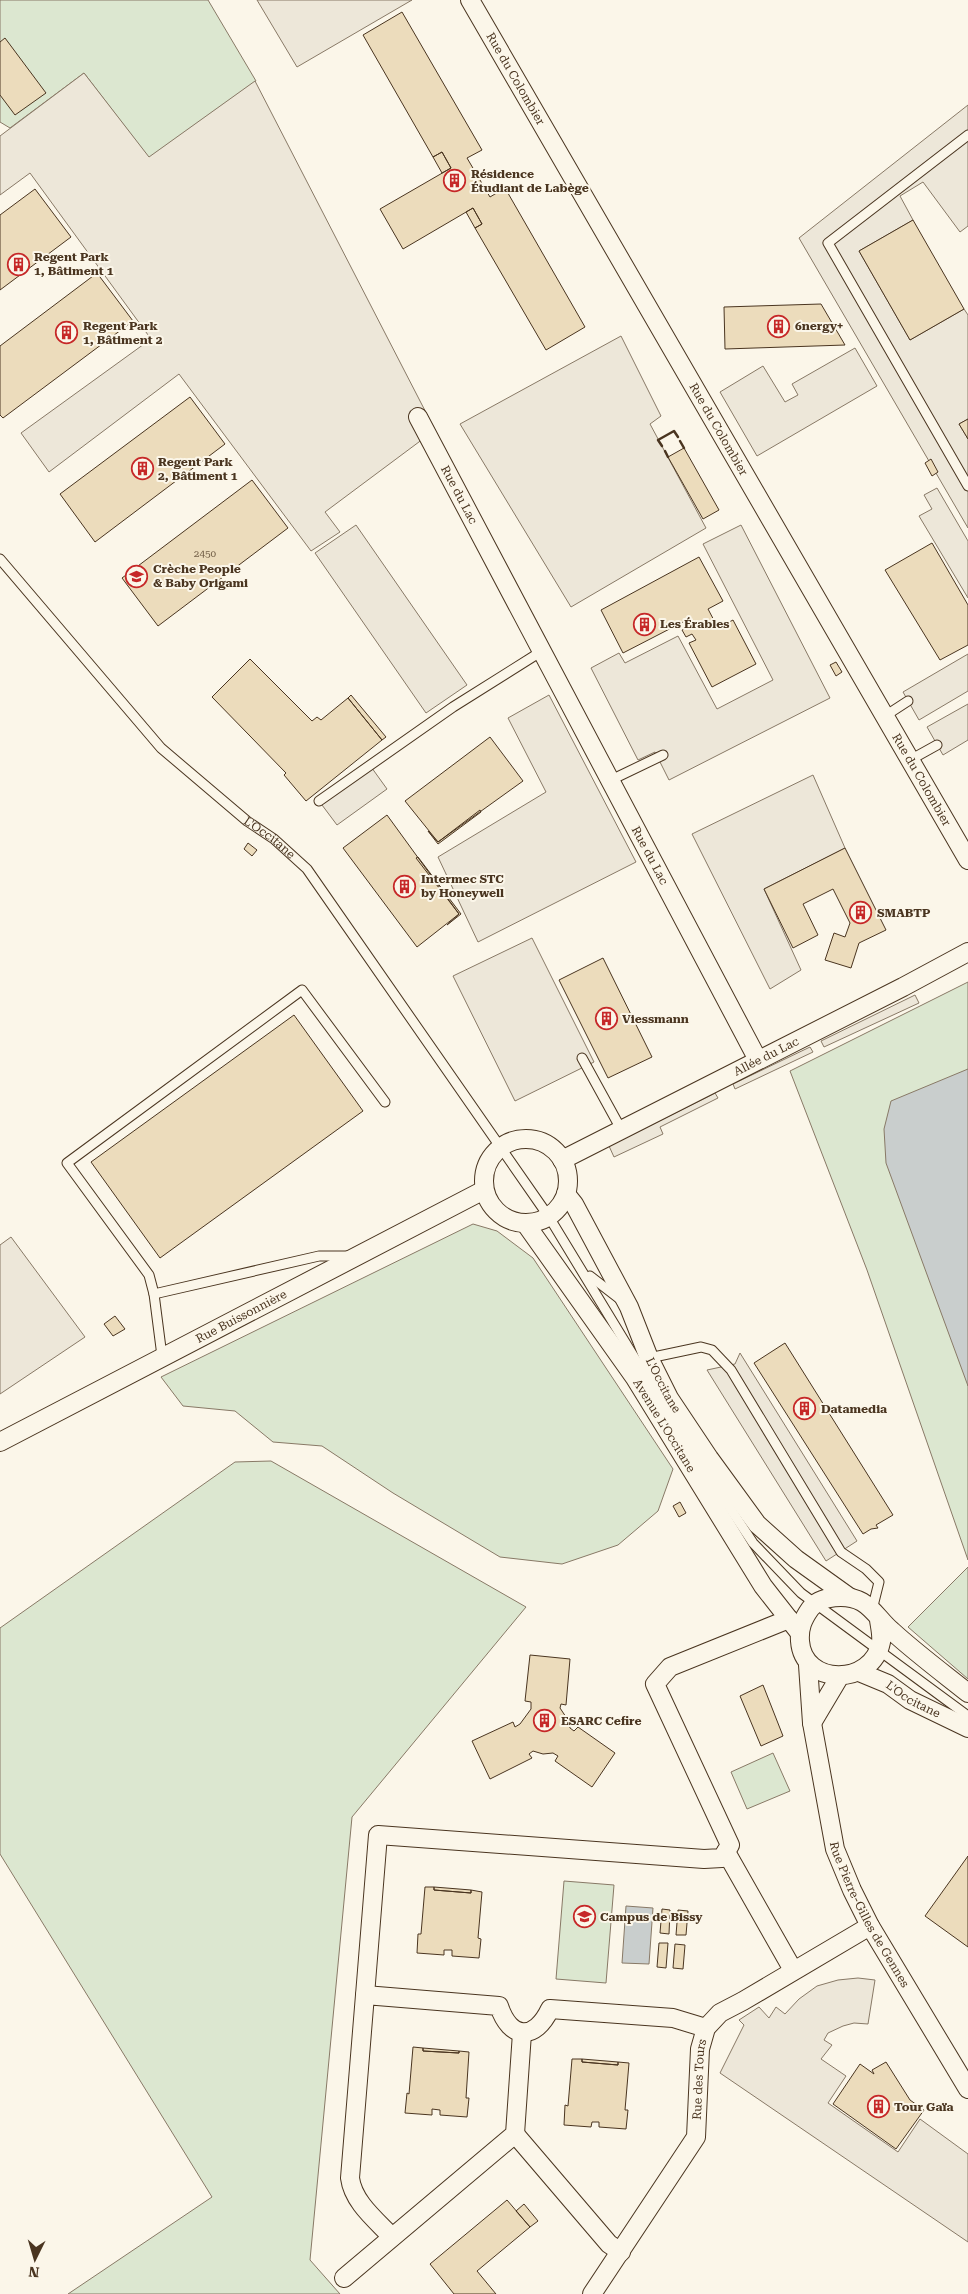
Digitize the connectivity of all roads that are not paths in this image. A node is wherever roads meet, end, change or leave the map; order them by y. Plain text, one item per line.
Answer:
1 (470, 0) edge
2 (968, 134) edge
3 (418, 417) dead end
4 (968, 486) edge
5 (0, 559) edge
6 (542, 651) junction
7 (908, 702) dead end
8 (885, 716) junction
9 (937, 745) dead end
10 (663, 755) dead end
11 (910, 760) junction
12 (610, 780) junction
13 (319, 801) dead end
14 (968, 860) edge
15 (968, 952) edge
16 (582, 1058) dead end
17 (758, 1060) junction
18 (384, 1102) dead end
19 (621, 1130) junction
20 (500, 1148) junction
21 (562, 1160) junction
22 (484, 1190) junction
23 (566, 1194) junction
24 (549, 1217) junction
25 (525, 1223) junction
26 (356, 1257) junction
27 (581, 1267) junction
28 (154, 1294) junction
29 (629, 1306) junction
30 (162, 1356) junction
31 (648, 1358) junction
32 (0, 1442) edge
33 (708, 1458) junction
34 (721, 1494) junction
35 (848, 1597) junction
36 (814, 1604) junction
37 (876, 1615) junction
38 (794, 1626) junction
39 (878, 1651) junction
40 (808, 1665) junction
41 (859, 1672) junction
42 (840, 1676) junction
43 (968, 1693) edge
44 (967, 1718) edge
45 (812, 1723) junction
46 (726, 1852) junction
47 (870, 1926) junction
48 (794, 1970) junction
49 (365, 1995) junction
50 (706, 2028) junction
51 (522, 2033) junction
52 (968, 2089) edge
53 (515, 2134) junction
54 (392, 2237) junction
55 (621, 2252) junction
56 (344, 2278) dead end
57 (592, 2294) edge

1 - 8 street, Rue du Colombier
2 - 4 lane
3 - 6 street, Rue du Lac
5 - 20 lane, L'Occitane
6 - 12 street, Rue du Lac
6 - 13 lane
7 - 8 lane
8 - 11 street, Rue du Colombier
9 - 11 lane
10 - 12 lane
11 - 14 street, Rue du Colombier
12 - 17 street, Rue du Lac
15 - 17 street, Allée du Lac
16 - 19 lane
17 - 19 street, Allée du Lac
18 - 28 lane
19 - 21 street, Allée du Lac
20 - 21 street
20 - 22 street
20 - 24 lane, Avenue L'Occitane
21 - 23 street
22 - 25 street
22 - 26 street, Rue Buissonnière
23 - 24 street
23 - 29 street
24 - 25 street
24 - 27 lane, Avenue L'Occitane
25 - 38 street, Avenue L'Occitane
26 - 28 lane
26 - 30 street, Rue Buissonnière
27 - 29 lane, Avenue L'Occitane
27 - 34 lane, Avenue L'Occitane
28 - 30 lane
29 - 31 street, L'Occitane
30 - 32 street, Rue Buissonnière
31 - 33 street, L'Occitane
31 - 37 lane
33 - 34 lane, Avenue L'Occitane
33 - 35 street, Avenue L'Occitane
34 - 36 lane, Avenue L'Occitane
35 - 36 street
35 - 37 street
36 - 38 street
36 - 39 lane, Avenue L'Occitane
37 - 39 street
37 - 43 street
38 - 40 street
38 - 46 street
39 - 41 street
39 - 44 lane, Avenue L'Occitane
40 - 42 street
40 - 45 street, Rue Pierre-Gilles de Gennes
41 - 42 street
41 - 44 street, L'Occitane
42 - 45 street
45 - 47 street, Rue Pierre-Gilles de Gennes
46 - 48 street
46 - 49 street
47 - 48 street, Rue des Tours
47 - 52 street, Rue Pierre-Gilles de Gennes
48 - 50 street, Rue des Tours
49 - 51 street
49 - 54 street
50 - 51 street
50 - 55 street, Rue des Tours
51 - 53 street
53 - 54 street
53 - 55 street
54 - 56 street
55 - 57 street, Rue des Tours

